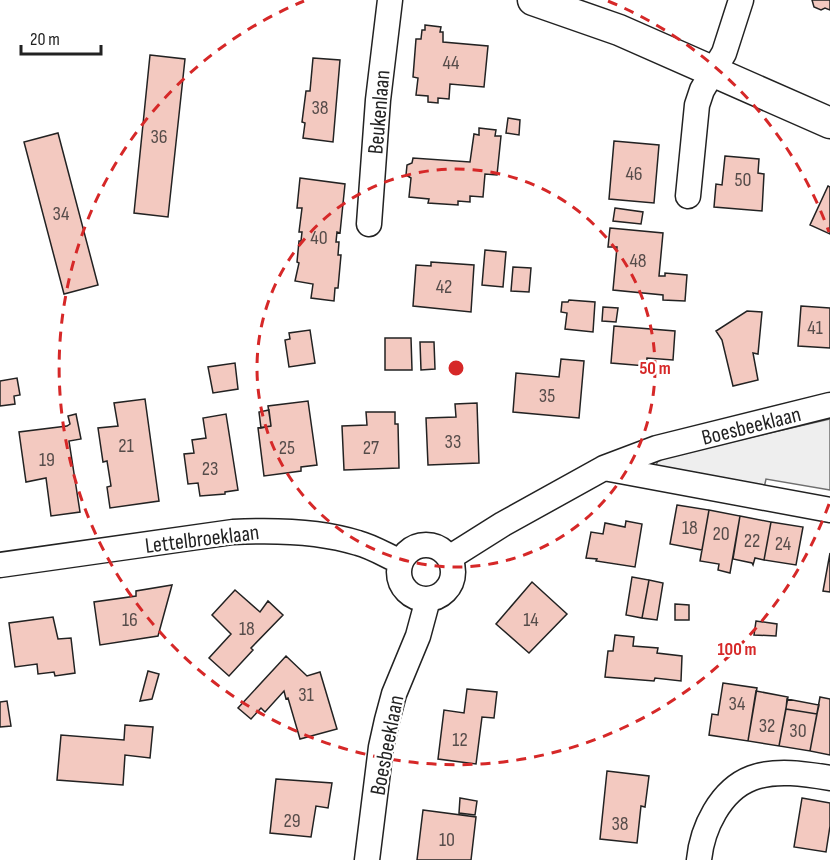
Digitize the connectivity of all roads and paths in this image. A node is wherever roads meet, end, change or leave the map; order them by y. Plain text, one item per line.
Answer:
1 (390, 0) edge
2 (533, 0) edge
3 (741, 0) edge
4 (713, 72) junction
5 (830, 123) edge
6 (688, 196) dead end
7 (369, 224) dead end
8 (830, 405) edge
9 (604, 468) junction
10 (830, 510) edge
11 (449, 558) junction
12 (401, 562) junction
13 (0, 565) edge
14 (428, 599) junction
15 (830, 778) edge
16 (367, 860) edge
17 (699, 860) edge

1 - 7 street, Beukenlaan
2 - 4 street
3 - 4 street
4 - 5 street
4 - 6 street
8 - 9 street, Boesbeeklaan
9 - 10 street
9 - 11 street, Boesbeeklaan
11 - 12 street
11 - 14 street
12 - 13 street, Lettelbroeklaan
12 - 14 street
14 - 16 street, Boesbeeklaan
15 - 17 street

